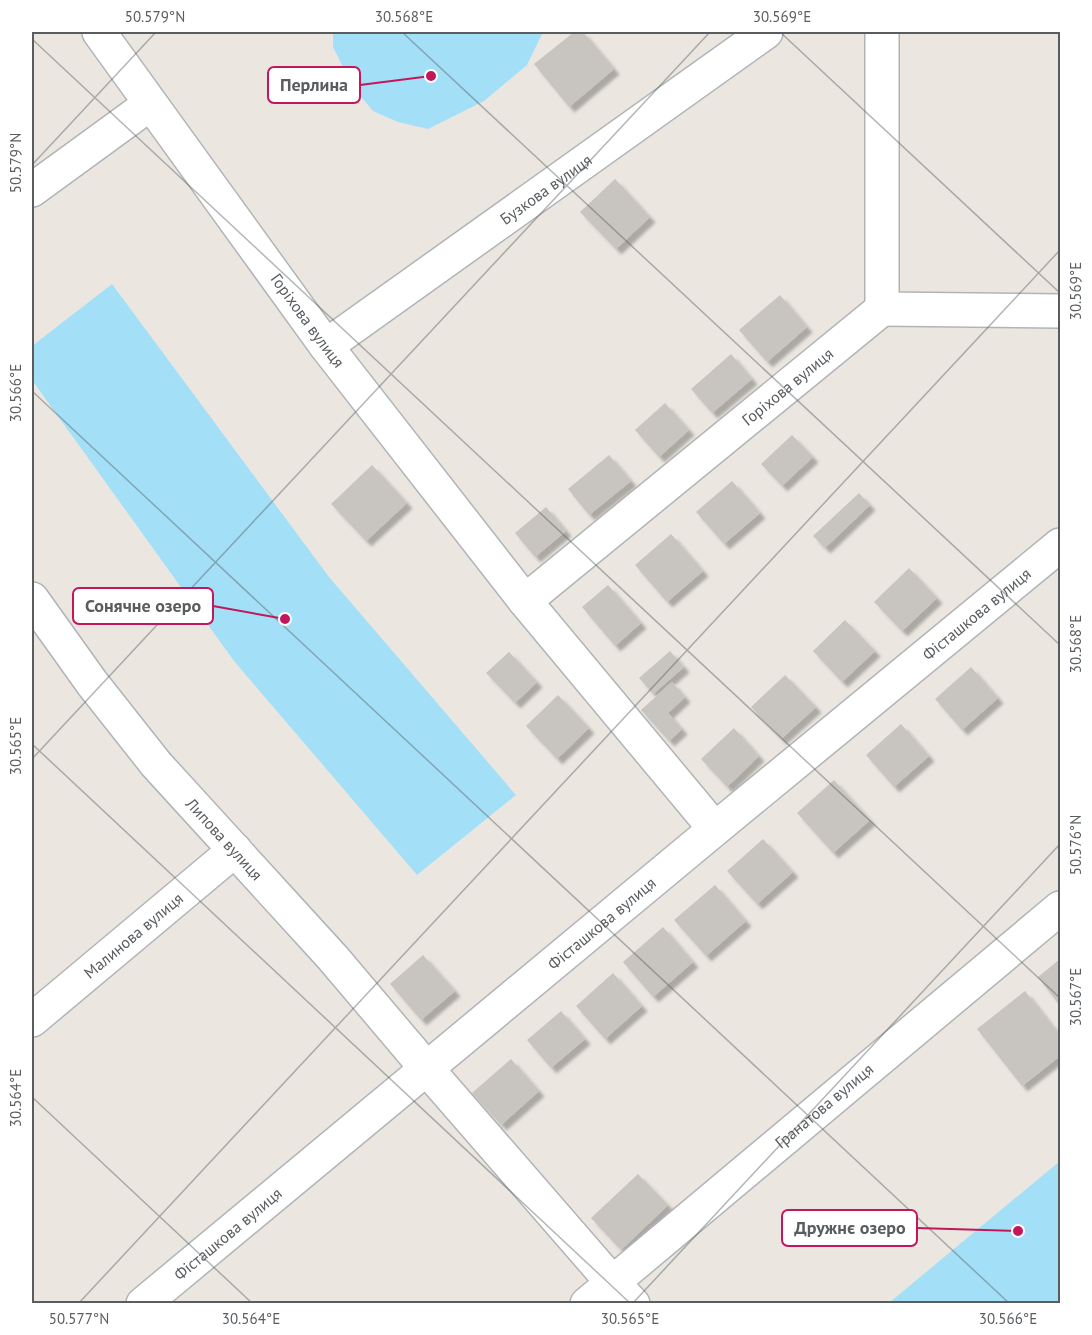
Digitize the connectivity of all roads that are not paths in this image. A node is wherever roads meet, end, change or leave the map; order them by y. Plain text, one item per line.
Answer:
1 (99, 32) edge
2 (766, 32) edge
3 (882, 32) edge
4 (150, 104) junction
5 (32, 190) edge
6 (882, 309) junction
7 (1060, 311) edge
8 (326, 345) junction
9 (1060, 545) edge
10 (32, 599) edge
11 (525, 601) junction
12 (715, 829) junction
13 (235, 850) junction
14 (1060, 908) edge
15 (32, 1020) edge
16 (427, 1069) junction
17 (623, 1293) edge
18 (143, 1304) edge
19 (586, 1304) edge

1 - 4 street, Горіхова вулиця
2 - 8 street, Бузкова вулиця
3 - 6 street
4 - 5 street
4 - 8 street, Горіхова вулиця
6 - 7 street
6 - 11 street, Горіхова вулиця
8 - 11 street, Горіхова вулиця
9 - 12 street, Фісташкова вулиця
10 - 13 street, Липова вулиця
11 - 12 street, Горіхова вулиця
12 - 16 street, Фісташкова вулиця
13 - 15 street, Малинова вулиця
13 - 16 street, Липова вулиця
14 - 17 street, Гранатова вулиця
16 - 17 street, Липова вулиця
16 - 18 street, Фісташкова вулиця
17 - 19 street, Гранатова вулиця

